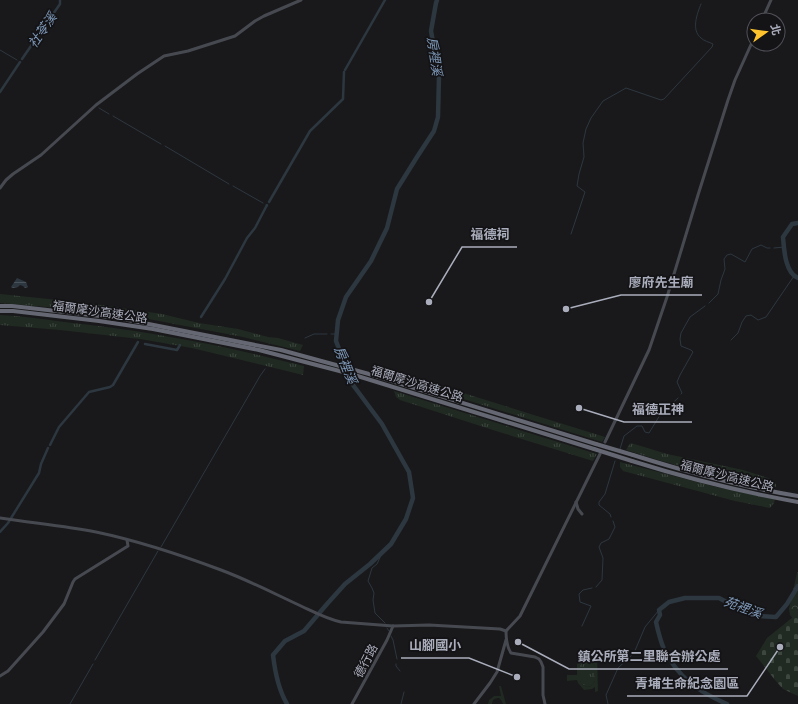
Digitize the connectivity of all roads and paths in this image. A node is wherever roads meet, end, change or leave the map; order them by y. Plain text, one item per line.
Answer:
1 (301, 0) edge
2 (771, 0) edge
3 (766, 12) edge
4 (748, 52) edge
5 (0, 188) edge
6 (0, 306) edge
7 (0, 311) edge
8 (605, 442) dead end
9 (600, 454) dead end
10 (798, 496) edge
11 (576, 502) junction
12 (798, 502) edge
13 (582, 514) dead end
14 (2, 519) edge
15 (127, 540) junction
16 (393, 626) junction
17 (506, 631) junction
18 (506, 638) junction
19 (0, 676) edge
20 (352, 704) edge
21 (474, 704) edge
22 (545, 704) edge

1 - 5 main road
2 - 3 main road
4 - 8 main road
6 - 10 highway, 福爾摩沙高速公路, bridge
7 - 12 highway, 福爾摩沙高速公路, bridge
9 - 11 main road
11 - 13 main road
11 - 17 main road
14 - 15 main road
15 - 16 main road
15 - 19 main road
16 - 17 main road
16 - 20 main road, 德行路
17 - 18 main road
18 - 21 main road
18 - 22 main road

